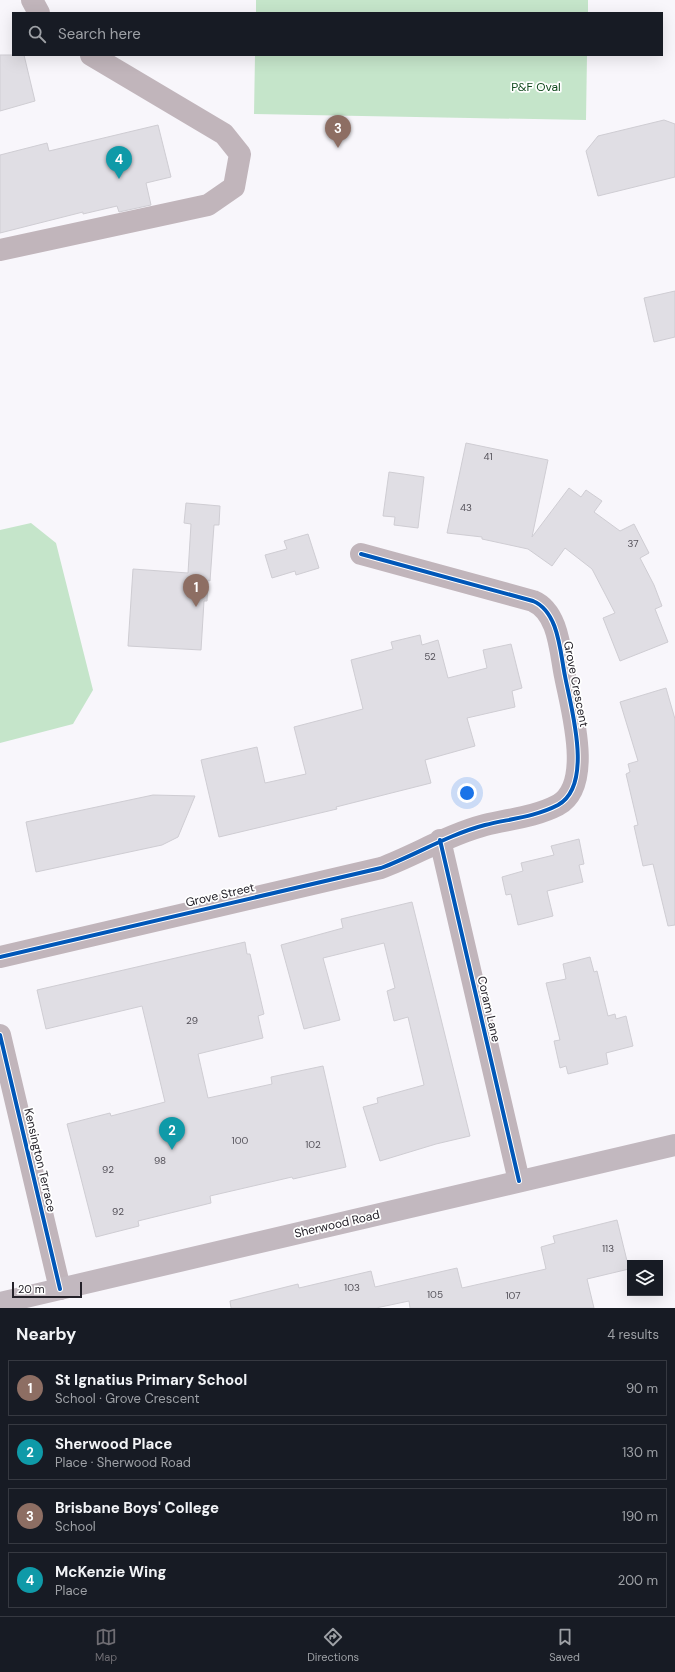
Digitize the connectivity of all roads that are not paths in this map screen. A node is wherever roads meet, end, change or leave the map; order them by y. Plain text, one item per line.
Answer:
1 (32, 0) edge
2 (38, 12) edge
3 (93, 56) edge
4 (0, 250) edge
5 (361, 554) dead end
6 (440, 840) junction
7 (0, 956) edge
8 (0, 1035) edge
9 (675, 1145) edge
10 (519, 1181) junction
11 (60, 1289) junction
12 (0, 1303) edge

1 - 2 street
3 - 4 street
5 - 6 street, Grove Crescent
6 - 7 street, Grove Street
6 - 10 street, Coram Lane
8 - 11 street, Kensington Terrace
9 - 10 main road, Sherwood Road
10 - 11 main road, Sherwood Road
11 - 12 main road, Sherwood Road

